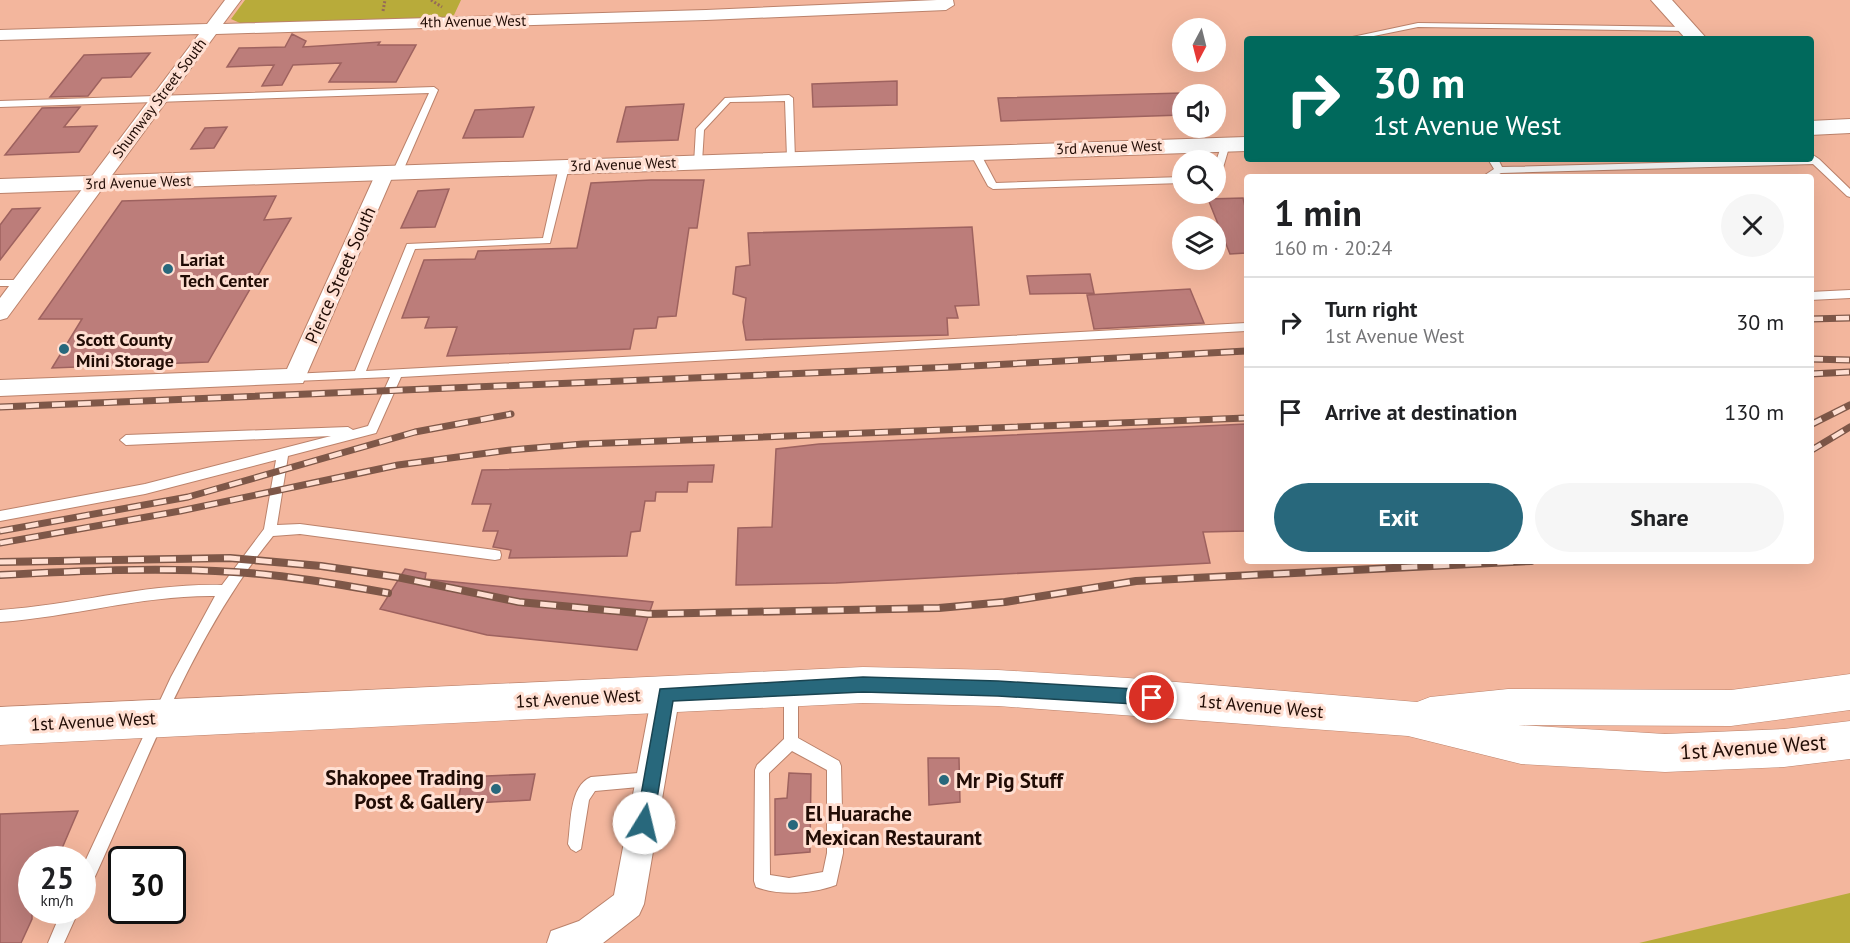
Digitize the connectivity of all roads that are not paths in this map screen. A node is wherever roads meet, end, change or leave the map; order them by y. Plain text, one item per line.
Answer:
1 (233, 0) edge
2 (1661, 0) edge
3 (946, 3) edge
4 (707, 8) edge
5 (211, 29) junction
6 (1693, 34) edge
7 (0, 35) edge
8 (1362, 36) edge
9 (158, 99) junction
10 (0, 104) edge
11 (1850, 126) edge
12 (1814, 128) edge
13 (1236, 144) edge
14 (974, 151) junction
15 (792, 158) junction
16 (1226, 160) edge
17 (1814, 160) edge
18 (697, 162) junction
19 (1494, 162) edge
20 (1727, 162) edge
21 (564, 167) junction
22 (1499, 170) junction
23 (391, 173) junction
24 (1492, 174) edge
25 (1172, 180) edge
26 (94, 184) junction
27 (0, 186) edge
28 (1850, 194) edge
29 (22, 283) junction
30 (0, 284) edge
31 (1850, 294) edge
32 (1814, 296) edge
33 (0, 313) edge
34 (1244, 327) edge
35 (397, 373) junction
36 (359, 375) junction
37 (296, 377) junction
38 (0, 388) edge
39 (372, 430) junction
40 (126, 440) dead end
41 (283, 453) junction
42 (0, 516) edge
43 (270, 531) junction
44 (495, 555) dead end
45 (225, 591) junction
46 (0, 616) edge
47 (791, 688) junction
48 (1850, 692) edge
49 (666, 694) junction
50 (160, 718) junction
51 (1408, 718) junction
52 (0, 726) edge
53 (1850, 740) edge
54 (791, 742) junction
55 (652, 779) junction
56 (576, 844) dead end
57 (96, 856) edge
58 (65, 924) edge
59 (576, 938) edge
60 (56, 943) edge

1 - 5 street, Shumway Street South
2 - 6 street
3 - 4 street, 4th Avenue West
4 - 5 street, 4th Avenue West
5 - 7 street, 4th Avenue West
5 - 9 street, Shumway Street South
6 - 8 lane
9 - 10 lane
9 - 23 lane
9 - 26 street, Shumway Street South
11 - 12 street
13 - 14 street, 3rd Avenue West
13 - 16 lane
14 - 15 street, 3rd Avenue West
14 - 25 lane
15 - 18 street, 3rd Avenue West
15 - 18 lane
17 - 28 lane
18 - 21 street, 3rd Avenue West
19 - 22 lane
20 - 22 lane
21 - 23 street, 3rd Avenue West
21 - 36 lane
22 - 24 lane
23 - 26 street, 3rd Avenue West
23 - 37 street, Pierce Street South
26 - 27 street, 3rd Avenue West
26 - 29 street, Shumway Street South
29 - 30 lane
29 - 33 street, Shumway Street South
31 - 32 lane
34 - 35 lane
35 - 36 lane
35 - 39 lane
36 - 37 lane
37 - 38 street
39 - 40 lane
39 - 41 lane
41 - 42 lane
41 - 43 lane
43 - 44 lane
43 - 45 lane
45 - 46 lane
45 - 50 lane
47 - 49 main road, 1st Avenue West
47 - 51 main road, 1st Avenue West
47 - 54 lane
48 - 51 main road, 1st Avenue West
49 - 50 main road, 1st Avenue West
49 - 55 street
50 - 52 main road, 1st Avenue West
50 - 57 lane
51 - 53 main road, 1st Avenue West
54 - 54 lane
55 - 56 lane
55 - 59 street
58 - 60 lane

